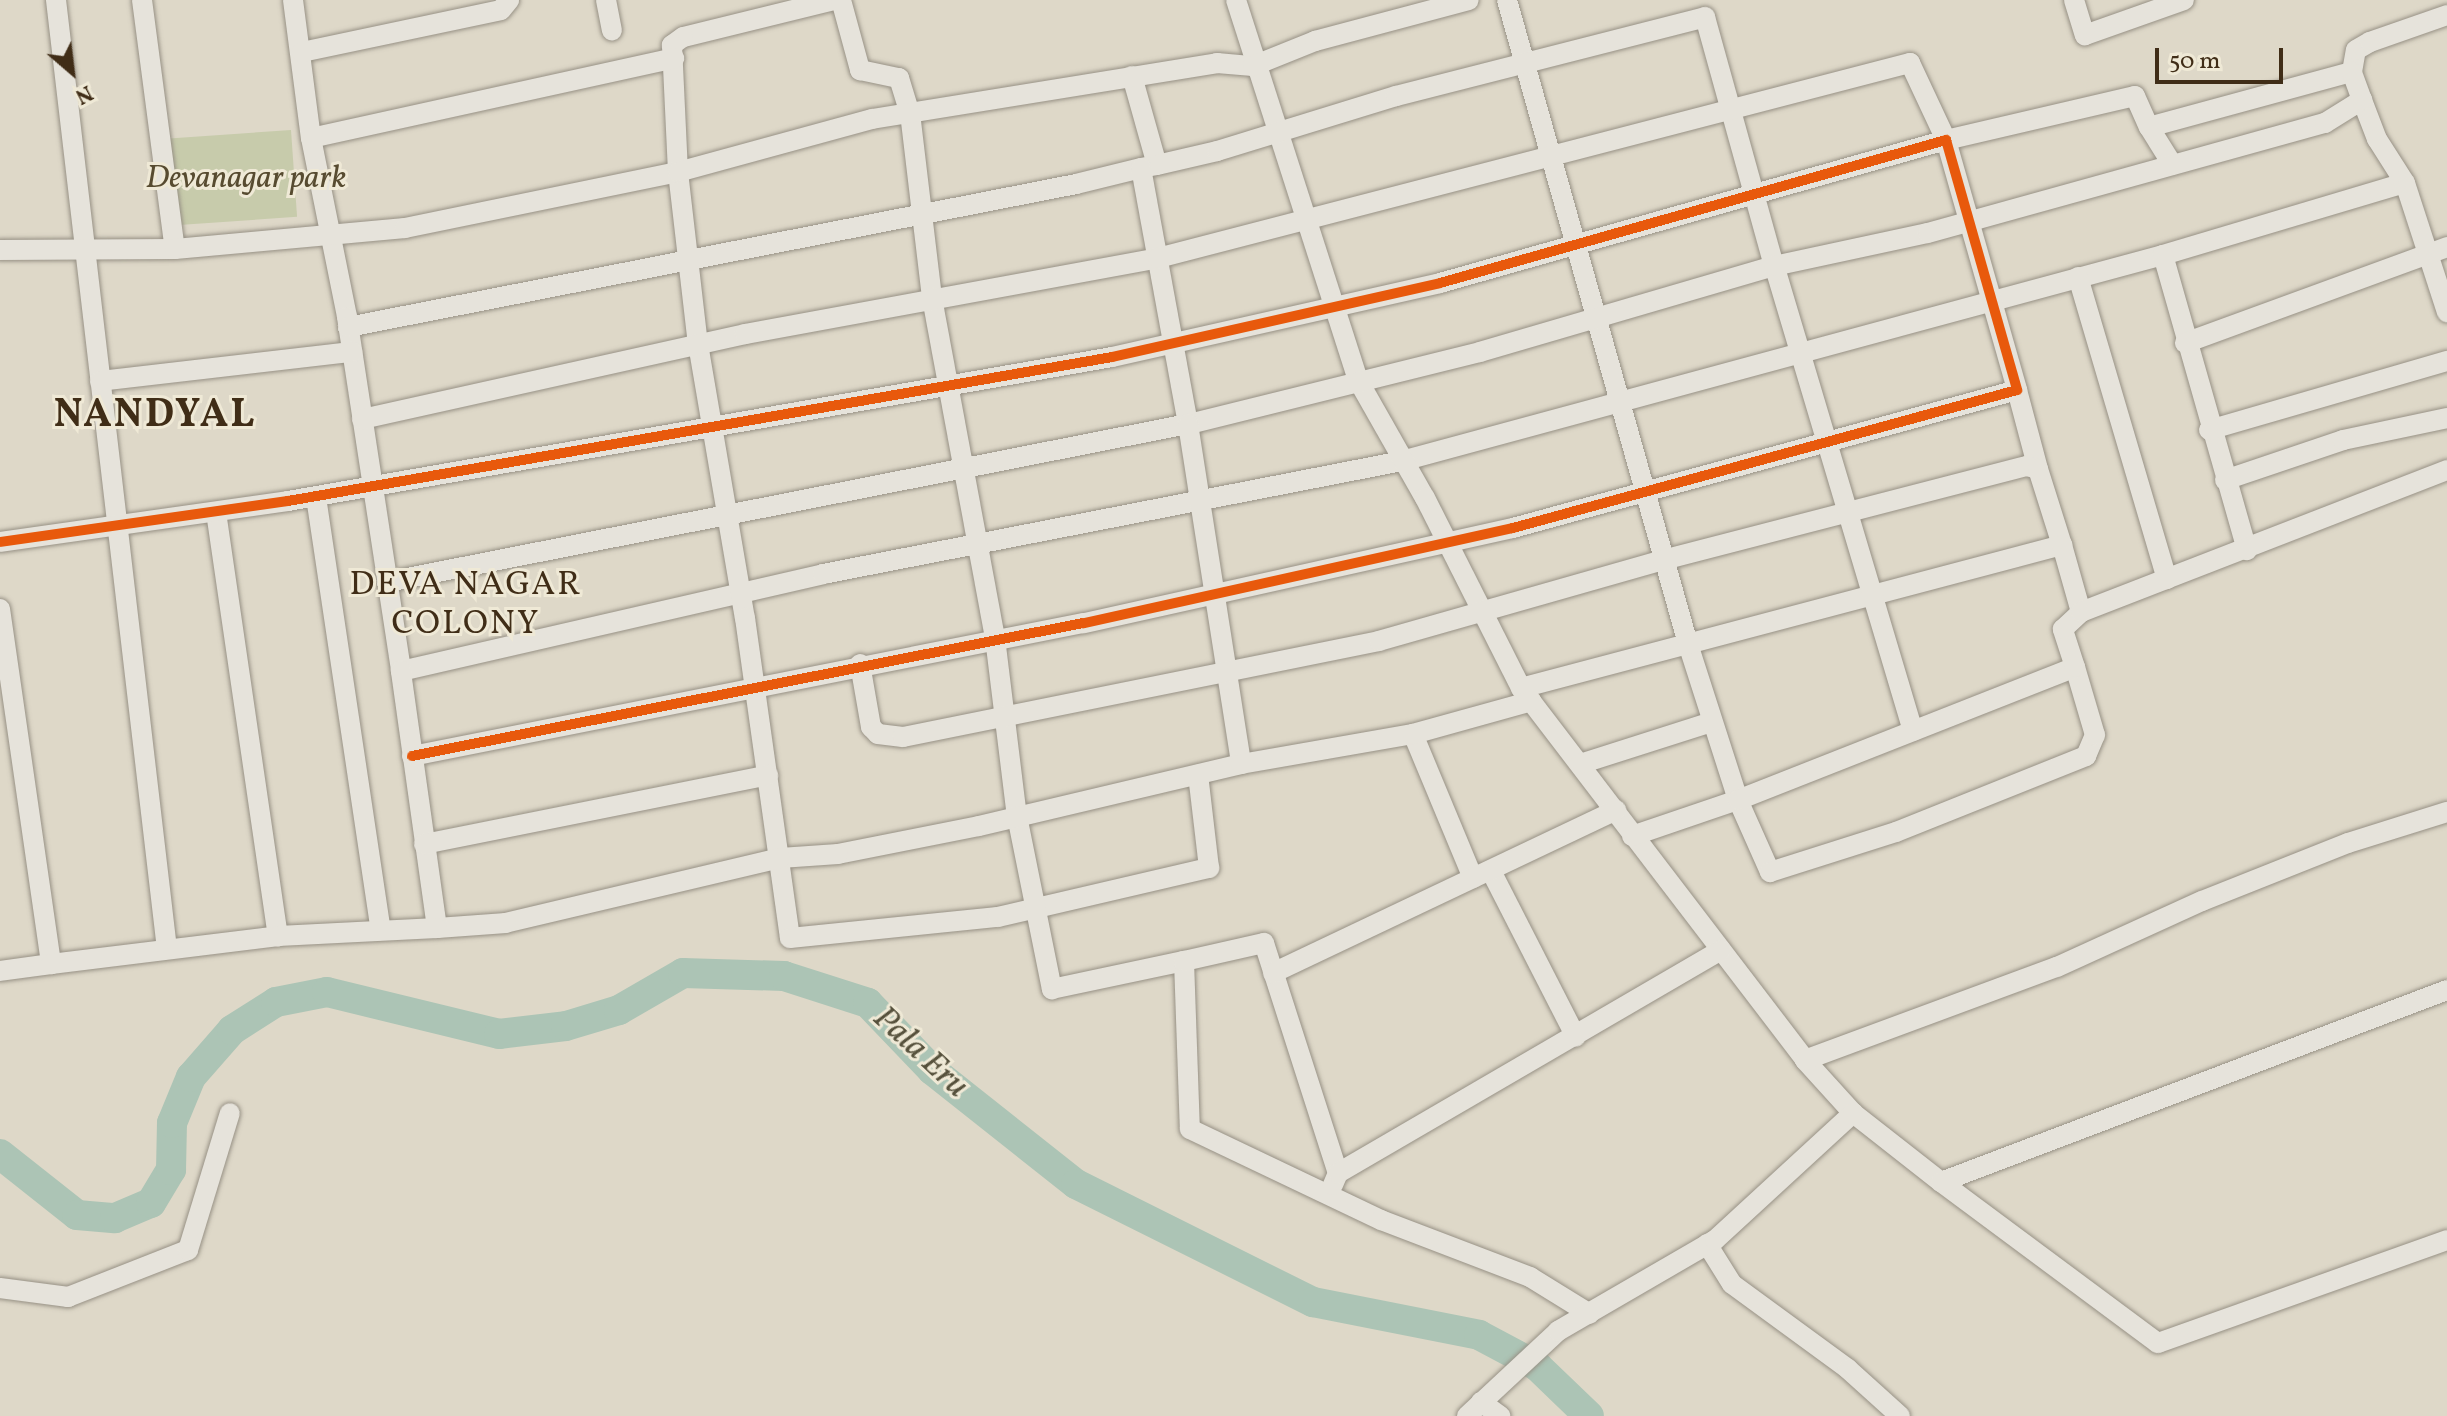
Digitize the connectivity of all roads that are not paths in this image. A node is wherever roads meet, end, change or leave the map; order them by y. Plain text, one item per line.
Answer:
1 (56, 0) edge
2 (142, 0) edge
3 (293, 0) edge
4 (509, 0) edge
5 (606, 0) edge
6 (834, 0) edge
7 (841, 0) edge
8 (1236, 0) edge
9 (1469, 0) edge
10 (1507, 0) edge
11 (2074, 0) edge
12 (2184, 0) edge
13 (2446, 19) edge
14 (612, 30) dead end
15 (302, 52) junction
16 (674, 58) junction
17 (1523, 62) junction
18 (1253, 66) junction
19 (2352, 72) junction
20 (1132, 76) junction
21 (2362, 100) junction
22 (1731, 111) junction
23 (910, 113) junction
24 (2149, 127) junction
25 (1277, 132) junction
26 (311, 138) junction
27 (1946, 140) junction
28 (1547, 156) junction
29 (2172, 164) junction
30 (1149, 166) junction
31 (678, 172) junction
32 (2405, 183) junction
33 (1753, 194) junction
34 (925, 212) junction
35 (1304, 221) junction
36 (1969, 222) junction
37 (330, 235) junction
38 (86, 248) junction
39 (1575, 248) junction
40 (175, 249) junction
41 (0, 250) edge
42 (2440, 251) edge
43 (2163, 255) junction
44 (1158, 258) junction
45 (687, 263) junction
46 (1774, 266) junction
47 (2078, 277) junction
48 (932, 298) junction
49 (1990, 298) junction
50 (1335, 304) junction
51 (2447, 312) edge
52 (1596, 315) junction
53 (348, 327) junction
54 (1174, 343) junction
55 (2185, 343) junction
56 (698, 344) junction
57 (352, 352) junction
58 (1799, 352) junction
59 (2447, 361) edge
60 (100, 381) junction
61 (1359, 382) junction
62 (948, 384) junction
63 (2017, 390) junction
64 (1619, 399) junction
65 (2447, 418) edge
66 (362, 419) junction
67 (1188, 424) junction
68 (713, 430) junction
69 (2209, 430) junction
70 (1825, 441) junction
71 (1402, 461) junction
72 (960, 466) junction
73 (2038, 469) junction
74 (2447, 470) edge
75 (2225, 480) junction
76 (373, 487) junction
77 (1645, 490) junction
78 (316, 497) junction
79 (1204, 501) junction
80 (1845, 511) junction
81 (216, 512) junction
82 (726, 515) junction
83 (116, 529) junction
84 (0, 542) edge
85 (979, 542) junction
86 (1447, 542) junction
87 (2062, 545) junction
88 (2247, 550) junction
89 (1663, 560) junction
90 (2167, 579) junction
91 (387, 582) junction
92 (740, 594) junction
93 (1214, 595) junction
94 (1872, 596) junction
95 (0, 609) edge
96 (2081, 612) junction
97 (1482, 614) junction
98 (995, 638) junction
99 (1688, 644) junction
100 (860, 664) junction
101 (2075, 667) junction
102 (401, 671) junction
103 (1226, 675) junction
104 (756, 687) junction
105 (1526, 694) junction
106 (1007, 718) junction
107 (1712, 722) junction
108 (1913, 731) junction
109 (1413, 734) junction
110 (412, 756) junction
111 (1241, 764) junction
112 (1580, 764) junction
113 (768, 775) junction
114 (1198, 775) junction
115 (1738, 800) junction
116 (1616, 810) junction
117 (2447, 812) edge
118 (1017, 816) junction
119 (1632, 836) junction
120 (424, 844) junction
121 (780, 858) junction
122 (1482, 874) junction
123 (1038, 907) junction
124 (437, 928) junction
125 (381, 930) junction
126 (278, 936) junction
127 (167, 949) junction
128 (1721, 950) junction
129 (1184, 961) junction
130 (51, 964) junction
131 (0, 971) edge
132 (1273, 973) junction
133 (2447, 990) edge
134 (1576, 1037) junction
135 (1805, 1060) junction
136 (230, 1113) dead end
137 (1853, 1113) junction
138 (1338, 1173) junction
139 (1941, 1182) junction
140 (1328, 1196) junction
141 (2447, 1240) edge
142 (1707, 1244) junction
143 (0, 1288) edge
144 (1590, 1314) junction
145 (1474, 1409) edge
146 (1500, 1416) edge
147 (1900, 1416) edge

1 - 38 street
2 - 40 street
3 - 15 street
4 - 15 street
5 - 14 street
6 - 16 street
7 - 23 street
8 - 18 street
9 - 18 street
10 - 17 street
11 - 12 street
13 - 19 street
15 - 26 street
16 - 26 street
16 - 31 street
17 - 22 street
17 - 25 street
17 - 28 street
18 - 20 street
18 - 25 street
19 - 21 street
19 - 24 street
20 - 23 street
20 - 30 street
21 - 29 street
21 - 32 street
22 - 27 street
22 - 28 street
22 - 33 street
23 - 31 street
23 - 34 street
24 - 27 street
24 - 29 street
25 - 30 street
25 - 35 street
26 - 37 street
27 - 33 street
27 - 36 street
28 - 35 street
28 - 39 street
29 - 36 street
30 - 34 street
30 - 44 street
31 - 37 street
31 - 45 street
32 - 42 street
32 - 43 street
33 - 39 street
33 - 46 street
34 - 45 street
34 - 48 street
35 - 44 street
35 - 50 street
36 - 46 street
36 - 49 street
37 - 40 street
37 - 53 street
38 - 40 street
38 - 41 street
38 - 60 street
39 - 50 street
39 - 52 street
42 - 51 street
42 - 55 street
43 - 47 street
43 - 55 street
44 - 48 street
44 - 54 street
45 - 53 street
45 - 56 street
46 - 52 street
46 - 58 street
47 - 49 street
47 - 90 street
48 - 56 street
48 - 62 street
49 - 58 street
49 - 63 street
50 - 54 street
50 - 61 street
52 - 61 street
52 - 64 street
53 - 57 street
54 - 62 street
54 - 67 street
55 - 69 street
56 - 66 street
56 - 68 street
57 - 60 street
57 - 66 street
58 - 64 street
58 - 70 street
59 - 69 street
60 - 83 street
61 - 67 street
61 - 71 street
62 - 68 street
62 - 72 street
63 - 70 street
63 - 73 street
64 - 71 street
64 - 77 street
65 - 75 street
66 - 76 street
67 - 72 street
67 - 79 street
68 - 76 street
68 - 82 street
69 - 75 street
70 - 77 street
70 - 80 street
71 - 79 street
71 - 86 street
72 - 82 street
72 - 85 street
73 - 80 street
73 - 87 street
74 - 88 street
75 - 88 street
76 - 78 street
76 - 91 street
77 - 86 street
77 - 89 street
78 - 81 street
78 - 125 street
79 - 85 street
79 - 93 street
80 - 89 street
80 - 94 street
81 - 83 street
81 - 126 street
82 - 91 street
82 - 92 street
83 - 84 street
83 - 127 street
85 - 92 street
85 - 98 street
86 - 93 street
86 - 97 street
87 - 94 street
87 - 96 street
88 - 90 street
89 - 97 street
89 - 99 street
90 - 96 street
91 - 102 street
92 - 102 street
92 - 104 street
93 - 98 street
93 - 103 street
94 - 99 street
94 - 108 street
95 - 130 street
96 - 101 street
97 - 103 street
97 - 105 street
98 - 100 street
98 - 106 street
99 - 105 street
99 - 107 street
100 - 104 street
100 - 106 street
101 - 108 street
101 - 115 street
102 - 110 street
103 - 106 street
103 - 111 street
104 - 110 street
104 - 113 street
105 - 109 street
105 - 112 street
106 - 118 street
107 - 112 street
107 - 115 street
108 - 115 street
109 - 111 street
109 - 122 street
110 - 120 street
111 - 114 street
112 - 116 street
113 - 120 street
113 - 121 street
114 - 118 street
114 - 123 street
115 - 119 street
116 - 119 street
116 - 122 street
117 - 135 street
118 - 121 street
118 - 123 street
119 - 128 street
120 - 124 street
121 - 123 street
121 - 124 street
122 - 132 street
122 - 134 street
123 - 129 street
124 - 125 street
125 - 126 street
126 - 127 street
127 - 130 street
128 - 134 street
128 - 135 street
129 - 132 street
129 - 140 street
130 - 131 street
132 - 138 street
133 - 139 street
134 - 138 street
135 - 137 street
136 - 143 street
137 - 139 street
137 - 142 street
138 - 140 street
139 - 141 street
140 - 144 street
142 - 144 street
142 - 147 street
144 - 145 street
145 - 146 street

